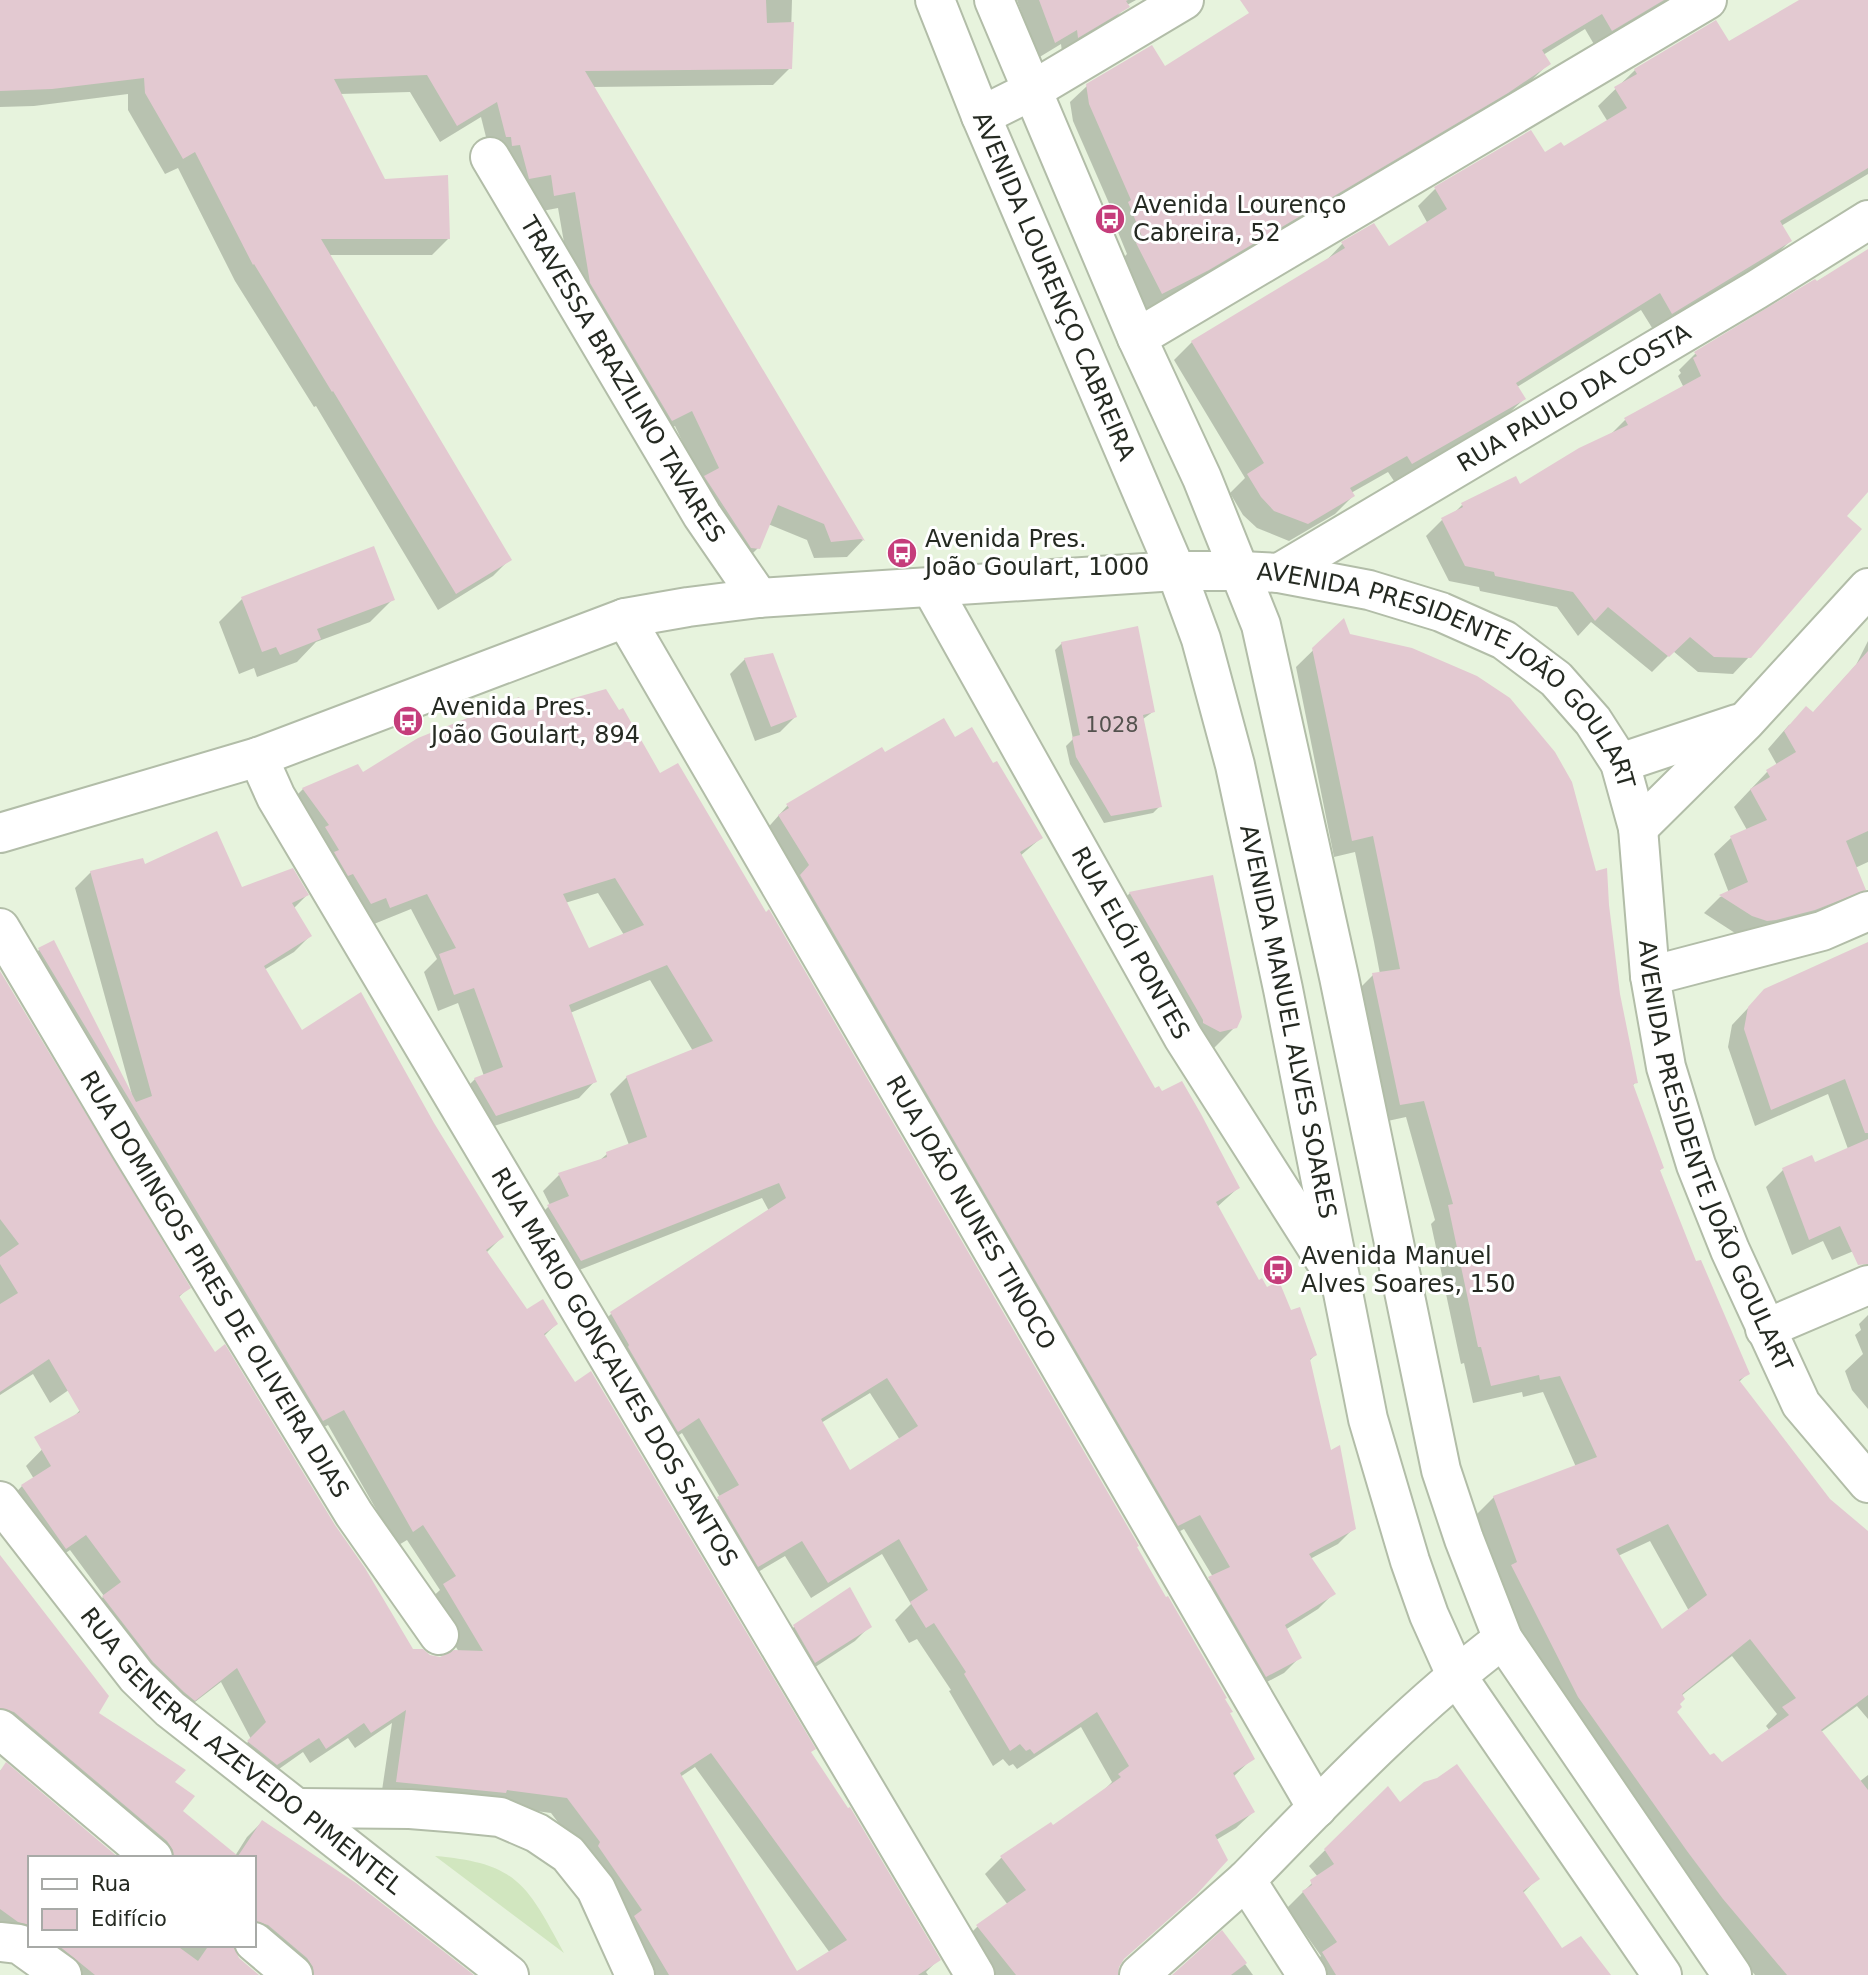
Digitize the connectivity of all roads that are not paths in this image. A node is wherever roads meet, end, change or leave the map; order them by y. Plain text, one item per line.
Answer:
1 (935, 0) edge
2 (994, 0) edge
3 (1184, 0) edge
4 (1707, 0) edge
5 (1033, 90) junction
6 (981, 116) junction
7 (490, 157) dead end
8 (1868, 220) edge
9 (1137, 338) junction
10 (1176, 571) junction
11 (1241, 571) junction
12 (1279, 573) junction
13 (1868, 588) edge
14 (932, 589) junction
15 (759, 598) junction
16 (625, 618) junction
17 (1746, 721) junction
18 (258, 757) junction
19 (1620, 763) junction
20 (1638, 828) junction
21 (0, 833) edge
22 (1868, 911) edge
23 (0, 928) edge
24 (1650, 976) junction
25 (1868, 1284) edge
26 (1342, 1288) junction
27 (1765, 1329) junction
28 (1868, 1483) edge
29 (0, 1501) edge
30 (439, 1635) dead end
31 (1503, 1639) junction
32 (1456, 1675) junction
33 (0, 1729) edge
34 (299, 1808) junction
35 (1317, 1808) junction
36 (151, 1856) edge
37 (1246, 1880) junction
38 (0, 1942) edge
39 (256, 1944) edge
40 (62, 1975) edge
41 (293, 1975) edge
42 (509, 1975) edge
43 (635, 1975) edge
44 (975, 1975) edge
45 (1139, 1975) edge
46 (1307, 1975) edge
47 (1662, 1975) edge
48 (1732, 1975) edge

1 - 6 street, AVENIDA LOURENÇO CABREIRA
2 - 5 street
3 - 5 street
4 - 9 street
5 - 6 street
5 - 9 street
6 - 10 street, AVENIDA LOURENÇO CABREIRA
7 - 15 street, TRAVESSA BRAZILINO TAVARES
8 - 12 street, RUA PAULO DA COSTA
9 - 11 street
10 - 11 street, AVENIDA PRESIDENTE JOÃO GOULART
10 - 14 street, AVENIDA PRESIDENTE JOÃO GOULART
10 - 26 street, AVENIDA MANUEL ALVES SOARES
11 - 12 street, AVENIDA PRESIDENTE JOÃO GOULART
11 - 31 street
12 - 19 street, AVENIDA PRESIDENTE JOÃO GOULART
13 - 17 street
14 - 15 street, AVENIDA PRESIDENTE JOÃO GOULART
14 - 26 street, RUA ELÓI PONTES
15 - 16 street, AVENIDA PRESIDENTE JOÃO GOULART
16 - 18 street, AVENIDA PRESIDENTE JOÃO GOULART
16 - 35 street, RUA JOÃO NUNES TINOCO
17 - 19 street
17 - 20 street
18 - 21 street, AVENIDA PRESIDENTE JOÃO GOULART
18 - 44 street, RUA MÁRIO GONÇALVES DOS SANTOS
19 - 20 street, AVENIDA PRESIDENTE JOÃO GOULART
20 - 24 street, AVENIDA PRESIDENTE JOÃO GOULART
22 - 24 street
23 - 30 street, RUA DOMINGOS PIRES DE OLIVEIRA DIAS
24 - 27 street, AVENIDA PRESIDENTE JOÃO GOULART
25 - 27 street
26 - 32 street, AVENIDA MANUEL ALVES SOARES
27 - 28 street, AVENIDA PRESIDENTE JOÃO GOULART
29 - 34 street, RUA GENERAL AZEVEDO PIMENTEL
31 - 32 street
31 - 48 street
32 - 35 street
32 - 47 street, AVENIDA MANUEL ALVES SOARES
33 - 36 street
34 - 42 street, RUA GENERAL AZEVEDO PIMENTEL
34 - 43 street
35 - 37 street
37 - 45 street
37 - 46 street
38 - 40 street
39 - 41 street

